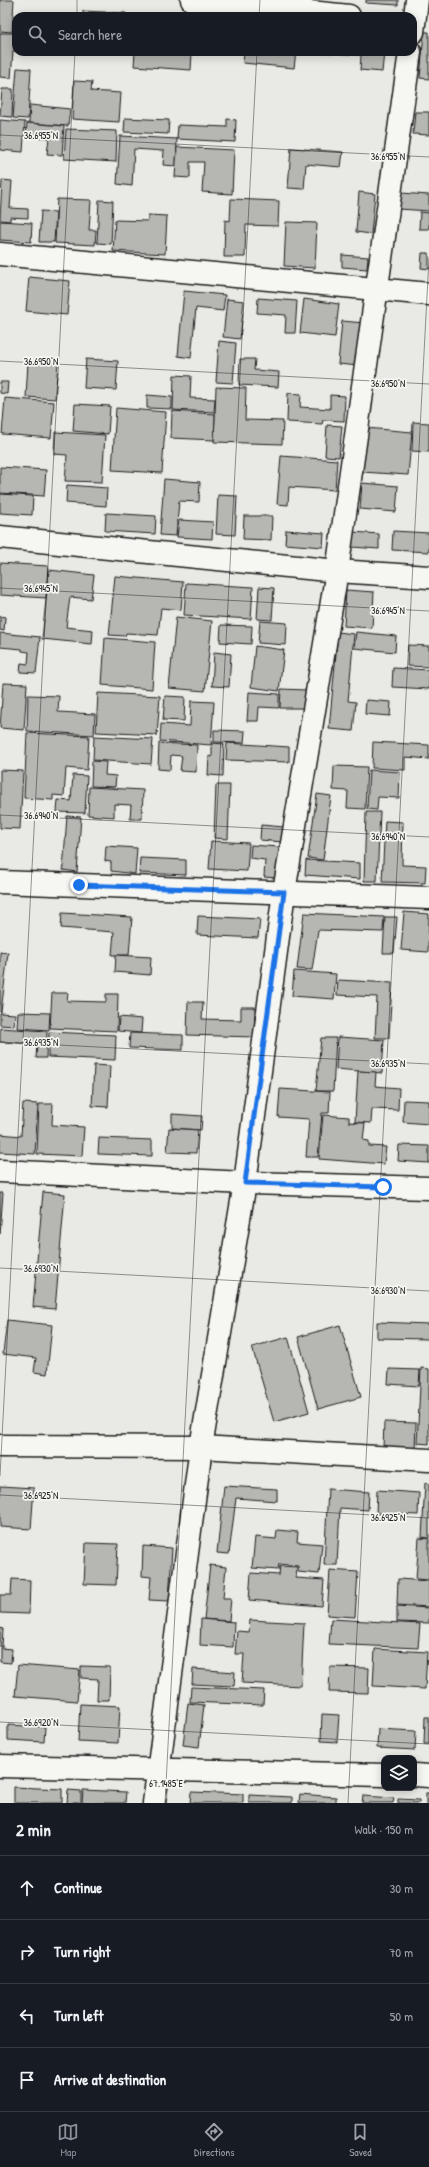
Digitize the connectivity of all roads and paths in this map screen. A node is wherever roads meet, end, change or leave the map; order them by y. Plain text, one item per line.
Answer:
1 (192, 0) edge
2 (417, 0) edge
3 (310, 12) edge
4 (417, 25) edge
5 (409, 56) edge
6 (0, 254) edge
7 (377, 290) junction
8 (429, 294) edge
9 (0, 537) edge
10 (337, 570) junction
11 (429, 577) edge
12 (0, 882) edge
13 (284, 892) junction
14 (429, 898) edge
15 (0, 1171) edge
16 (245, 1183) junction
17 (429, 1188) edge
18 (0, 1446) edge
19 (201, 1447) junction
20 (429, 1460) edge
21 (0, 1766) edge
22 (159, 1770) junction
23 (381, 1775) edge
24 (417, 1775) edge
25 (429, 1776) edge
26 (154, 1803) edge

1 - 3 street
2 - 4 street
5 - 7 street
6 - 7 street
7 - 8 street
7 - 10 street
9 - 10 street
10 - 11 street
10 - 13 street
12 - 13 street
13 - 14 street
13 - 16 street
15 - 16 street
16 - 17 street
16 - 19 street
18 - 19 street
19 - 20 street
19 - 22 street
21 - 22 street
22 - 23 street
22 - 26 street
24 - 25 street

